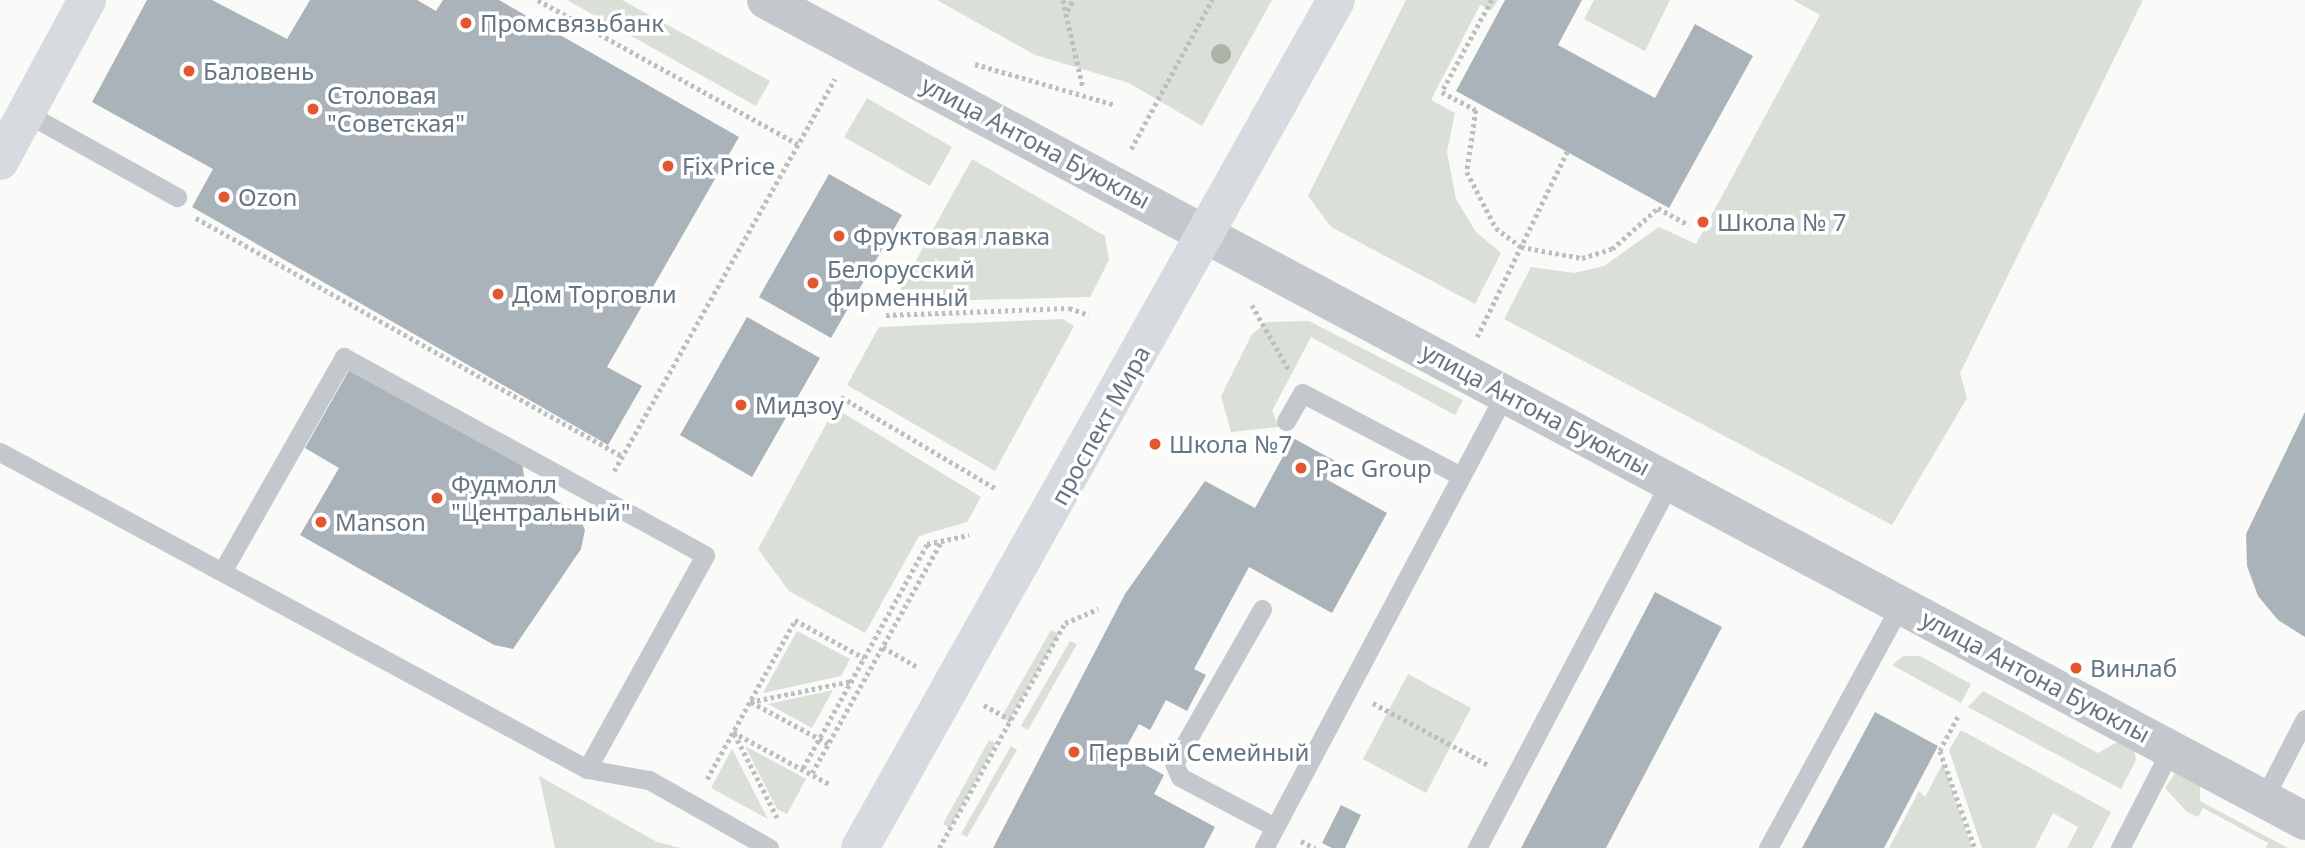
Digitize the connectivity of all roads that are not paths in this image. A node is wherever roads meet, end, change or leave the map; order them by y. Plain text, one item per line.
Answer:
1 (87, 0) edge
2 (766, 0) edge
3 (1336, 0) edge
4 (26, 113) junction
5 (0, 161) edge
6 (177, 197) road end
7 (1209, 233) junction
8 (1506, 392) junction
9 (1286, 421) dead end
10 (0, 452) edge
11 (1461, 476) junction
12 (1671, 480) junction
13 (223, 570) junction
14 (1901, 604) junction
15 (1262, 609) dead end
16 (2305, 719) edge
17 (2171, 749) junction
18 (587, 769) junction
19 (2263, 798) junction
20 (2305, 821) edge
21 (1275, 827) junction
22 (769, 848) edge
23 (860, 848) edge
24 (1264, 848) edge
25 (1477, 848) edge
26 (1768, 848) edge
27 (2120, 848) edge

1 - 4 main road
2 - 7 street, улица Антона Буюклы
3 - 7 main road, проспект Мира
4 - 5 main road
4 - 6 lane
7 - 8 street, улица Антона Буюклы
7 - 23 main road, проспект Мира
8 - 11 lane
8 - 12 street, улица Антона Буюклы
9 - 11 lane
10 - 13 lane
11 - 21 lane
12 - 14 street, улица Антона Буюклы
12 - 25 lane
13 - 18 lane
13 - 18 lane
14 - 17 street, улица Антона Буюклы
14 - 26 lane
15 - 21 lane
16 - 19 lane
17 - 19 street, улица Антона Буюклы
17 - 27 lane
18 - 22 lane
19 - 20 street, улица Антона Буюклы
21 - 24 lane

